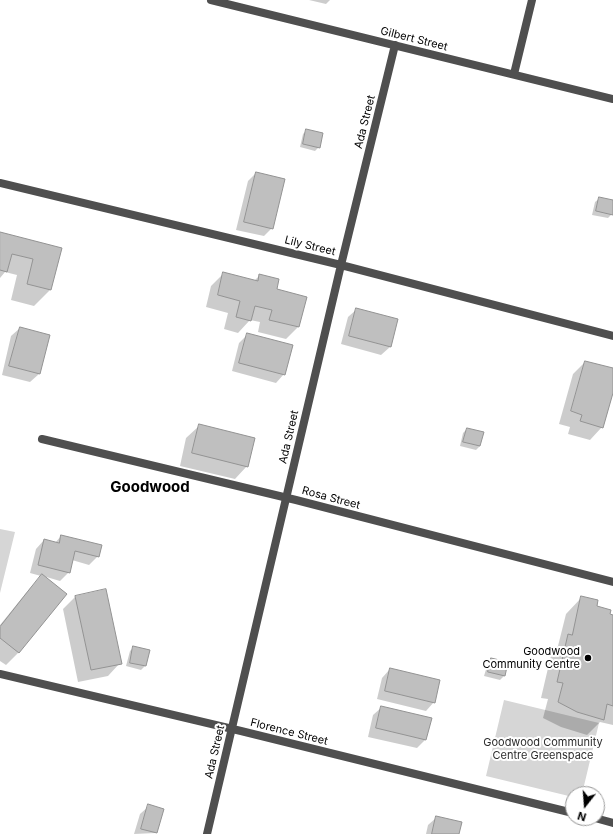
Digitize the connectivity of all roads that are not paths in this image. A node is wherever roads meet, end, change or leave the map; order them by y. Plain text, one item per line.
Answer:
1 (211, 0) edge
2 (532, 0) edge
3 (395, 45) junction
4 (514, 74) junction
5 (613, 99) edge
6 (0, 183) edge
7 (341, 265) junction
8 (613, 336) edge
9 (42, 439) dead end
10 (285, 498) junction
11 (613, 582) edge
12 (0, 674) edge
13 (231, 729) junction
14 (565, 811) edge
15 (207, 834) edge

1 - 3 street, Gilbert Street
2 - 4 street
3 - 4 street, Gilbert Street
3 - 7 street, Ada Street
4 - 5 street, Gilbert Street
6 - 7 street, Lily Street
7 - 8 street, Lily Street
7 - 10 street, Ada Street
9 - 10 street, Rosa Street
10 - 11 street, Rosa Street
10 - 13 street, Ada Street
12 - 13 street, Florence Street
13 - 14 street, Florence Street
13 - 15 street, Ada Street

